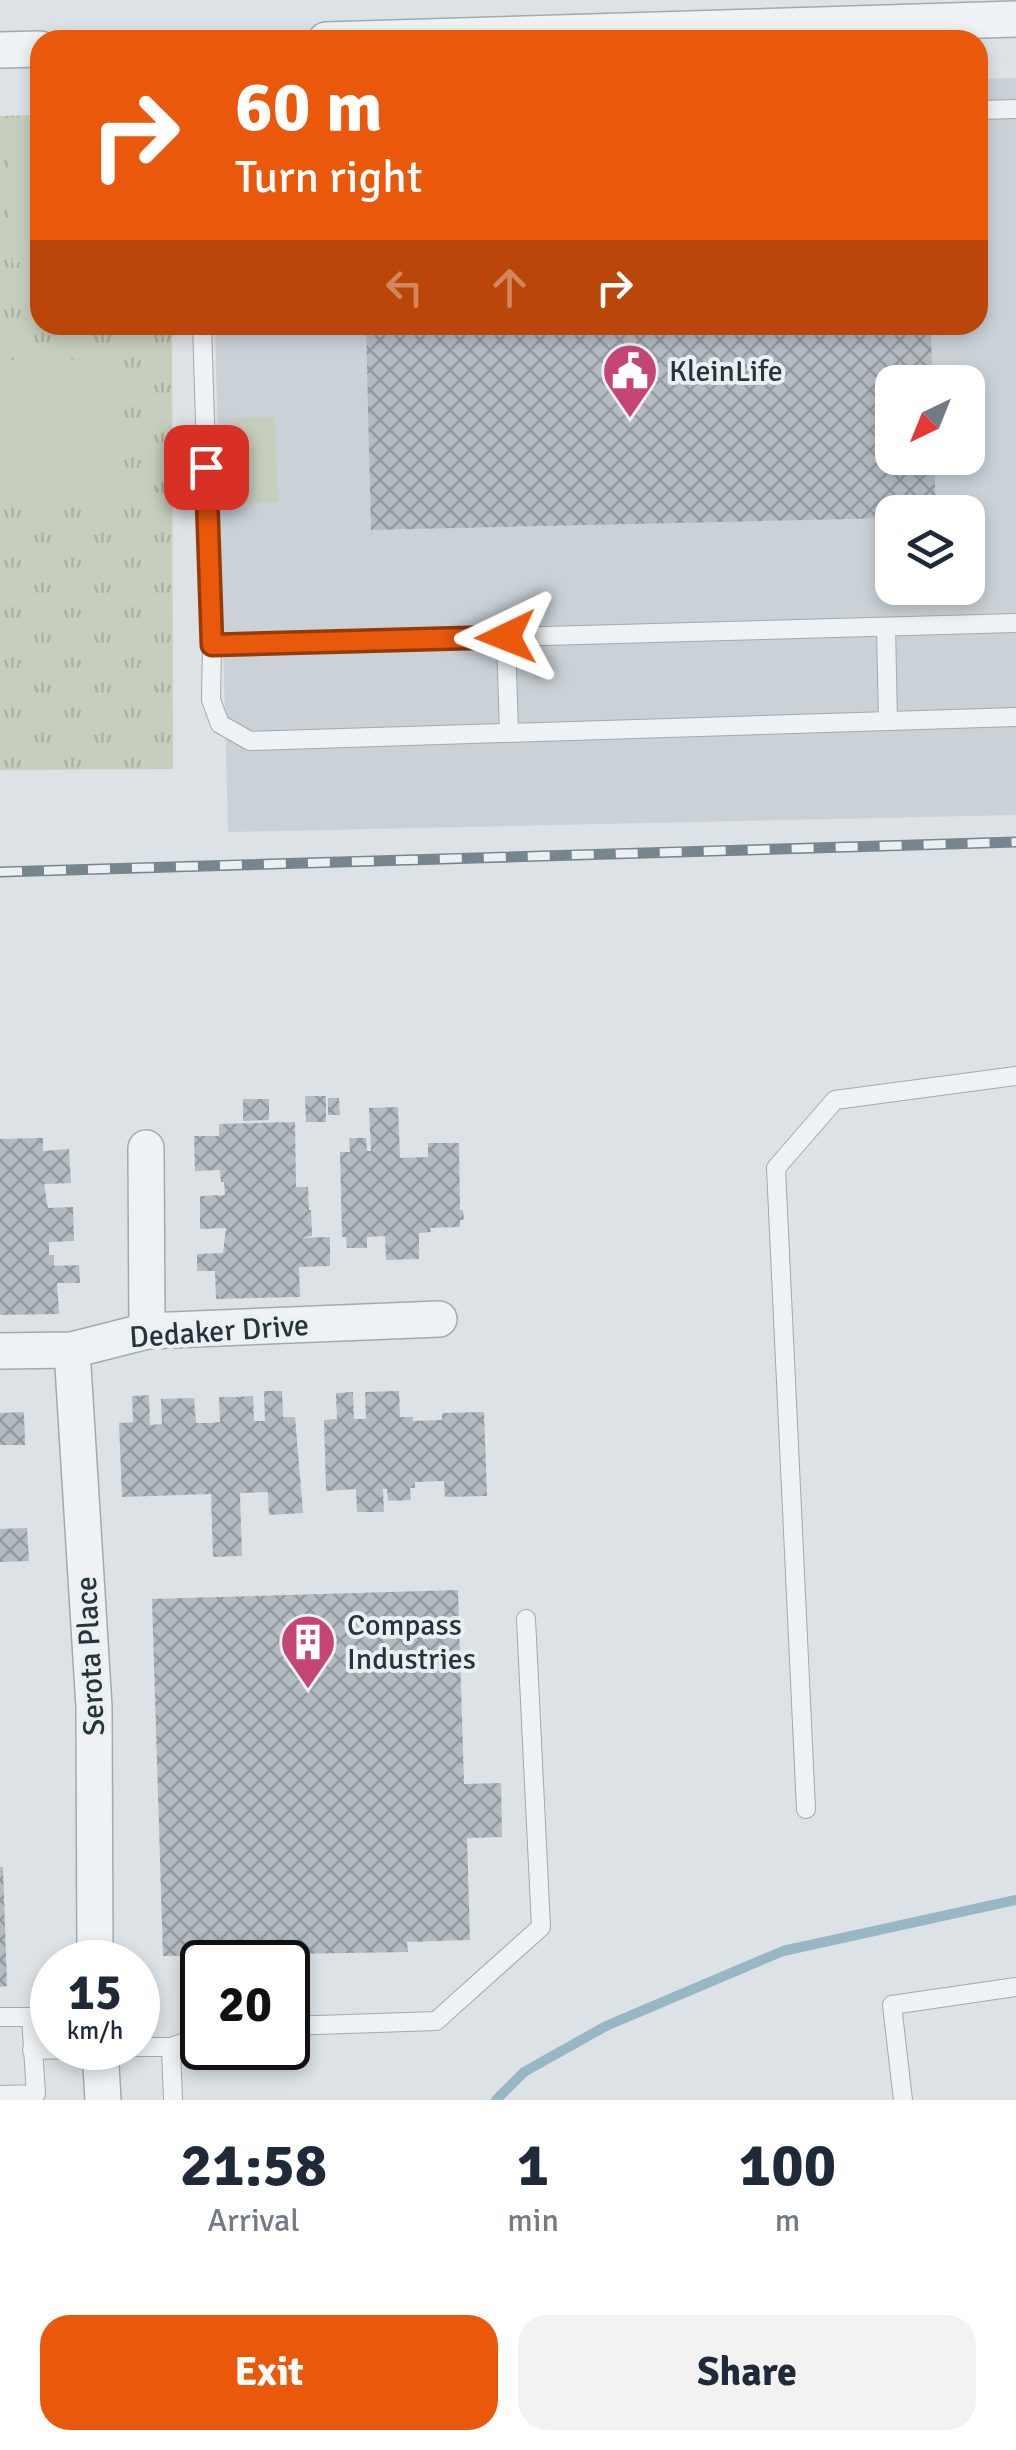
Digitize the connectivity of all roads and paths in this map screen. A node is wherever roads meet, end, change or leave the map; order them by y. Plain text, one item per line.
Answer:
1 (836, 12) edge
2 (1016, 19) edge
3 (508, 30) edge
4 (30, 49) edge
5 (0, 50) edge
6 (1016, 109) edge
7 (988, 110) edge
8 (202, 335) edge
9 (1016, 623) edge
10 (886, 627) junction
11 (506, 637) junction
12 (212, 645) junction
13 (1016, 717) edge
14 (888, 721) junction
15 (509, 733) junction
16 (1016, 1076) edge
17 (146, 1148) dead end
18 (439, 1318) dead end
19 (146, 1330) junction
20 (72, 1350) junction
21 (0, 1351) edge
22 (526, 1619) dead end
23 (806, 1809) dead end
24 (96, 1940) edge
25 (1016, 1987) edge
26 (0, 2018) edge
27 (30, 2018) edge
28 (310, 2025) edge
29 (180, 2043) edge
30 (160, 2046) edge
31 (171, 2046) junction
32 (34, 2070) edge
33 (102, 2070) edge
34 (0, 2095) edge
35 (104, 2100) edge
36 (173, 2100) edge
37 (903, 2100) edge

1 - 2 street
1 - 3 street
4 - 5 street
6 - 7 lane
8 - 12 lane
9 - 10 lane
10 - 11 lane
10 - 14 lane
11 - 12 lane
11 - 15 lane
12 - 15 lane
13 - 14 lane
14 - 15 lane
16 - 23 lane
17 - 19 street
18 - 19 street, Dedaker Drive
19 - 20 street, Dedaker Drive
20 - 21 street, Dedaker Drive
20 - 24 street, Serota Place
22 - 28 lane
25 - 37 lane
26 - 27 lane
29 - 31 lane
30 - 31 lane
31 - 36 lane
32 - 34 lane
33 - 35 street

